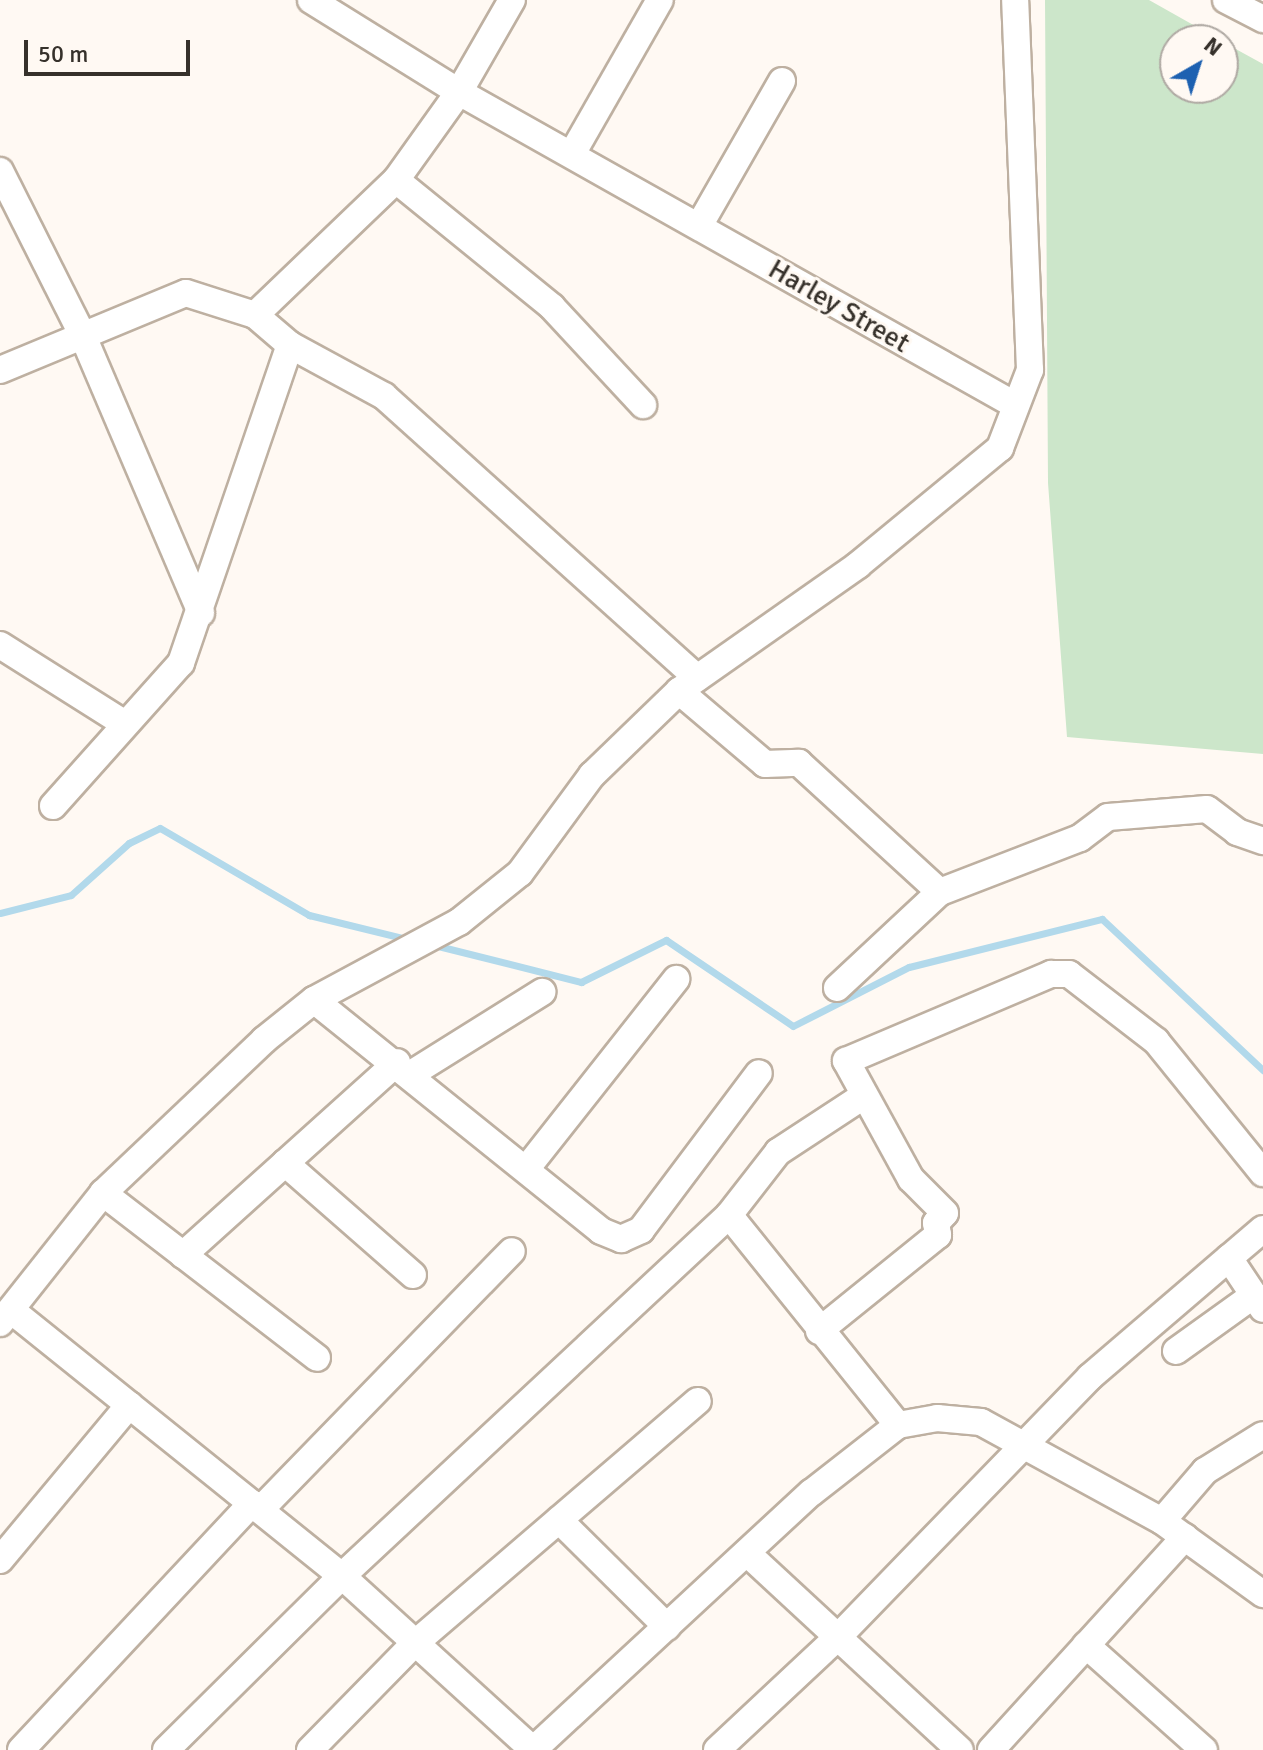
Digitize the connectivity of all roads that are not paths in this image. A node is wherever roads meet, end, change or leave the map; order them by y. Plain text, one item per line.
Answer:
1 (311, 0) edge
2 (512, 0) edge
3 (660, 0) edge
4 (1015, 0) edge
5 (1226, 0) edge
6 (1263, 19) edge
7 (782, 81) dead end
8 (459, 92) junction
9 (572, 154) junction
10 (0, 171) edge
11 (396, 180) junction
12 (699, 226) junction
13 (255, 315) junction
14 (83, 336) junction
15 (290, 345) junction
16 (0, 370) edge
17 (643, 405) dead end
18 (1015, 405) junction
19 (201, 613) junction
20 (0, 645) edge
21 (688, 685) junction
22 (125, 724) junction
23 (53, 806) dead end
24 (1263, 841) edge
25 (940, 892) junction
26 (676, 979) dead end
27 (837, 988) dead end
28 (542, 992) dead end
29 (314, 1000) junction
30 (404, 1068) junction
31 (759, 1073) dead end
32 (862, 1097) junction
33 (285, 1163) junction
34 (527, 1168) junction
35 (1263, 1173) edge
36 (103, 1193) junction
37 (729, 1215) junction
38 (1263, 1229) edge
39 (512, 1251) dead end
40 (183, 1255) junction
41 (1229, 1258) junction
42 (413, 1275) dead end
43 (1258, 1302) edge
44 (5, 1316) edge
45 (819, 1331) junction
46 (1176, 1351) dead end
47 (317, 1358) dead end
48 (698, 1401) dead end
49 (129, 1405) junction
50 (898, 1425) junction
51 (1263, 1435) edge
52 (1023, 1445) junction
53 (256, 1506) junction
54 (559, 1520) junction
55 (1162, 1521) junction
56 (1185, 1537) junction
57 (747, 1553) junction
58 (0, 1560) edge
59 (342, 1576) junction
60 (1261, 1588) edge
61 (667, 1627) junction
62 (839, 1636) junction
63 (413, 1645) junction
64 (1086, 1645) junction
65 (21, 1750) edge
66 (166, 1750) edge
67 (310, 1750) edge
68 (533, 1750) edge
69 (717, 1750) edge
70 (960, 1750) edge
71 (991, 1750) edge
72 (1204, 1750) edge

1 - 8 street, Harley Street
2 - 8 street
3 - 9 street
4 - 18 street
5 - 6 street
7 - 12 street
8 - 9 street, Harley Street
8 - 11 street
9 - 12 street, Harley Street
10 - 14 street
11 - 13 street
11 - 17 street
12 - 18 street, Harley Street
13 - 14 street
13 - 15 street
14 - 16 street
14 - 19 street
15 - 19 street
15 - 21 street
18 - 21 street
19 - 22 street
20 - 22 street
21 - 25 street
21 - 29 street
22 - 23 street
24 - 25 street
25 - 27 street
26 - 34 street
28 - 30 street
29 - 30 street
29 - 36 street
30 - 33 street
30 - 34 street
31 - 34 street
32 - 35 street
32 - 37 street
32 - 45 street
33 - 40 street
33 - 42 street
36 - 40 street
36 - 44 street
37 - 45 street
37 - 59 street
38 - 41 street
39 - 53 street
40 - 47 street
41 - 43 street
41 - 52 street
43 - 46 street
44 - 49 street
45 - 50 street
48 - 54 street
49 - 53 street
49 - 58 street
50 - 52 street
50 - 57 street
51 - 55 street
52 - 55 street
52 - 62 street
53 - 59 street
53 - 65 street
54 - 61 street
54 - 63 street
55 - 56 street
56 - 60 street
56 - 64 street
57 - 61 street
57 - 62 street
59 - 63 street
59 - 66 street
61 - 68 street
62 - 69 street
62 - 70 street
63 - 67 street
63 - 68 street
64 - 71 street
64 - 72 street

